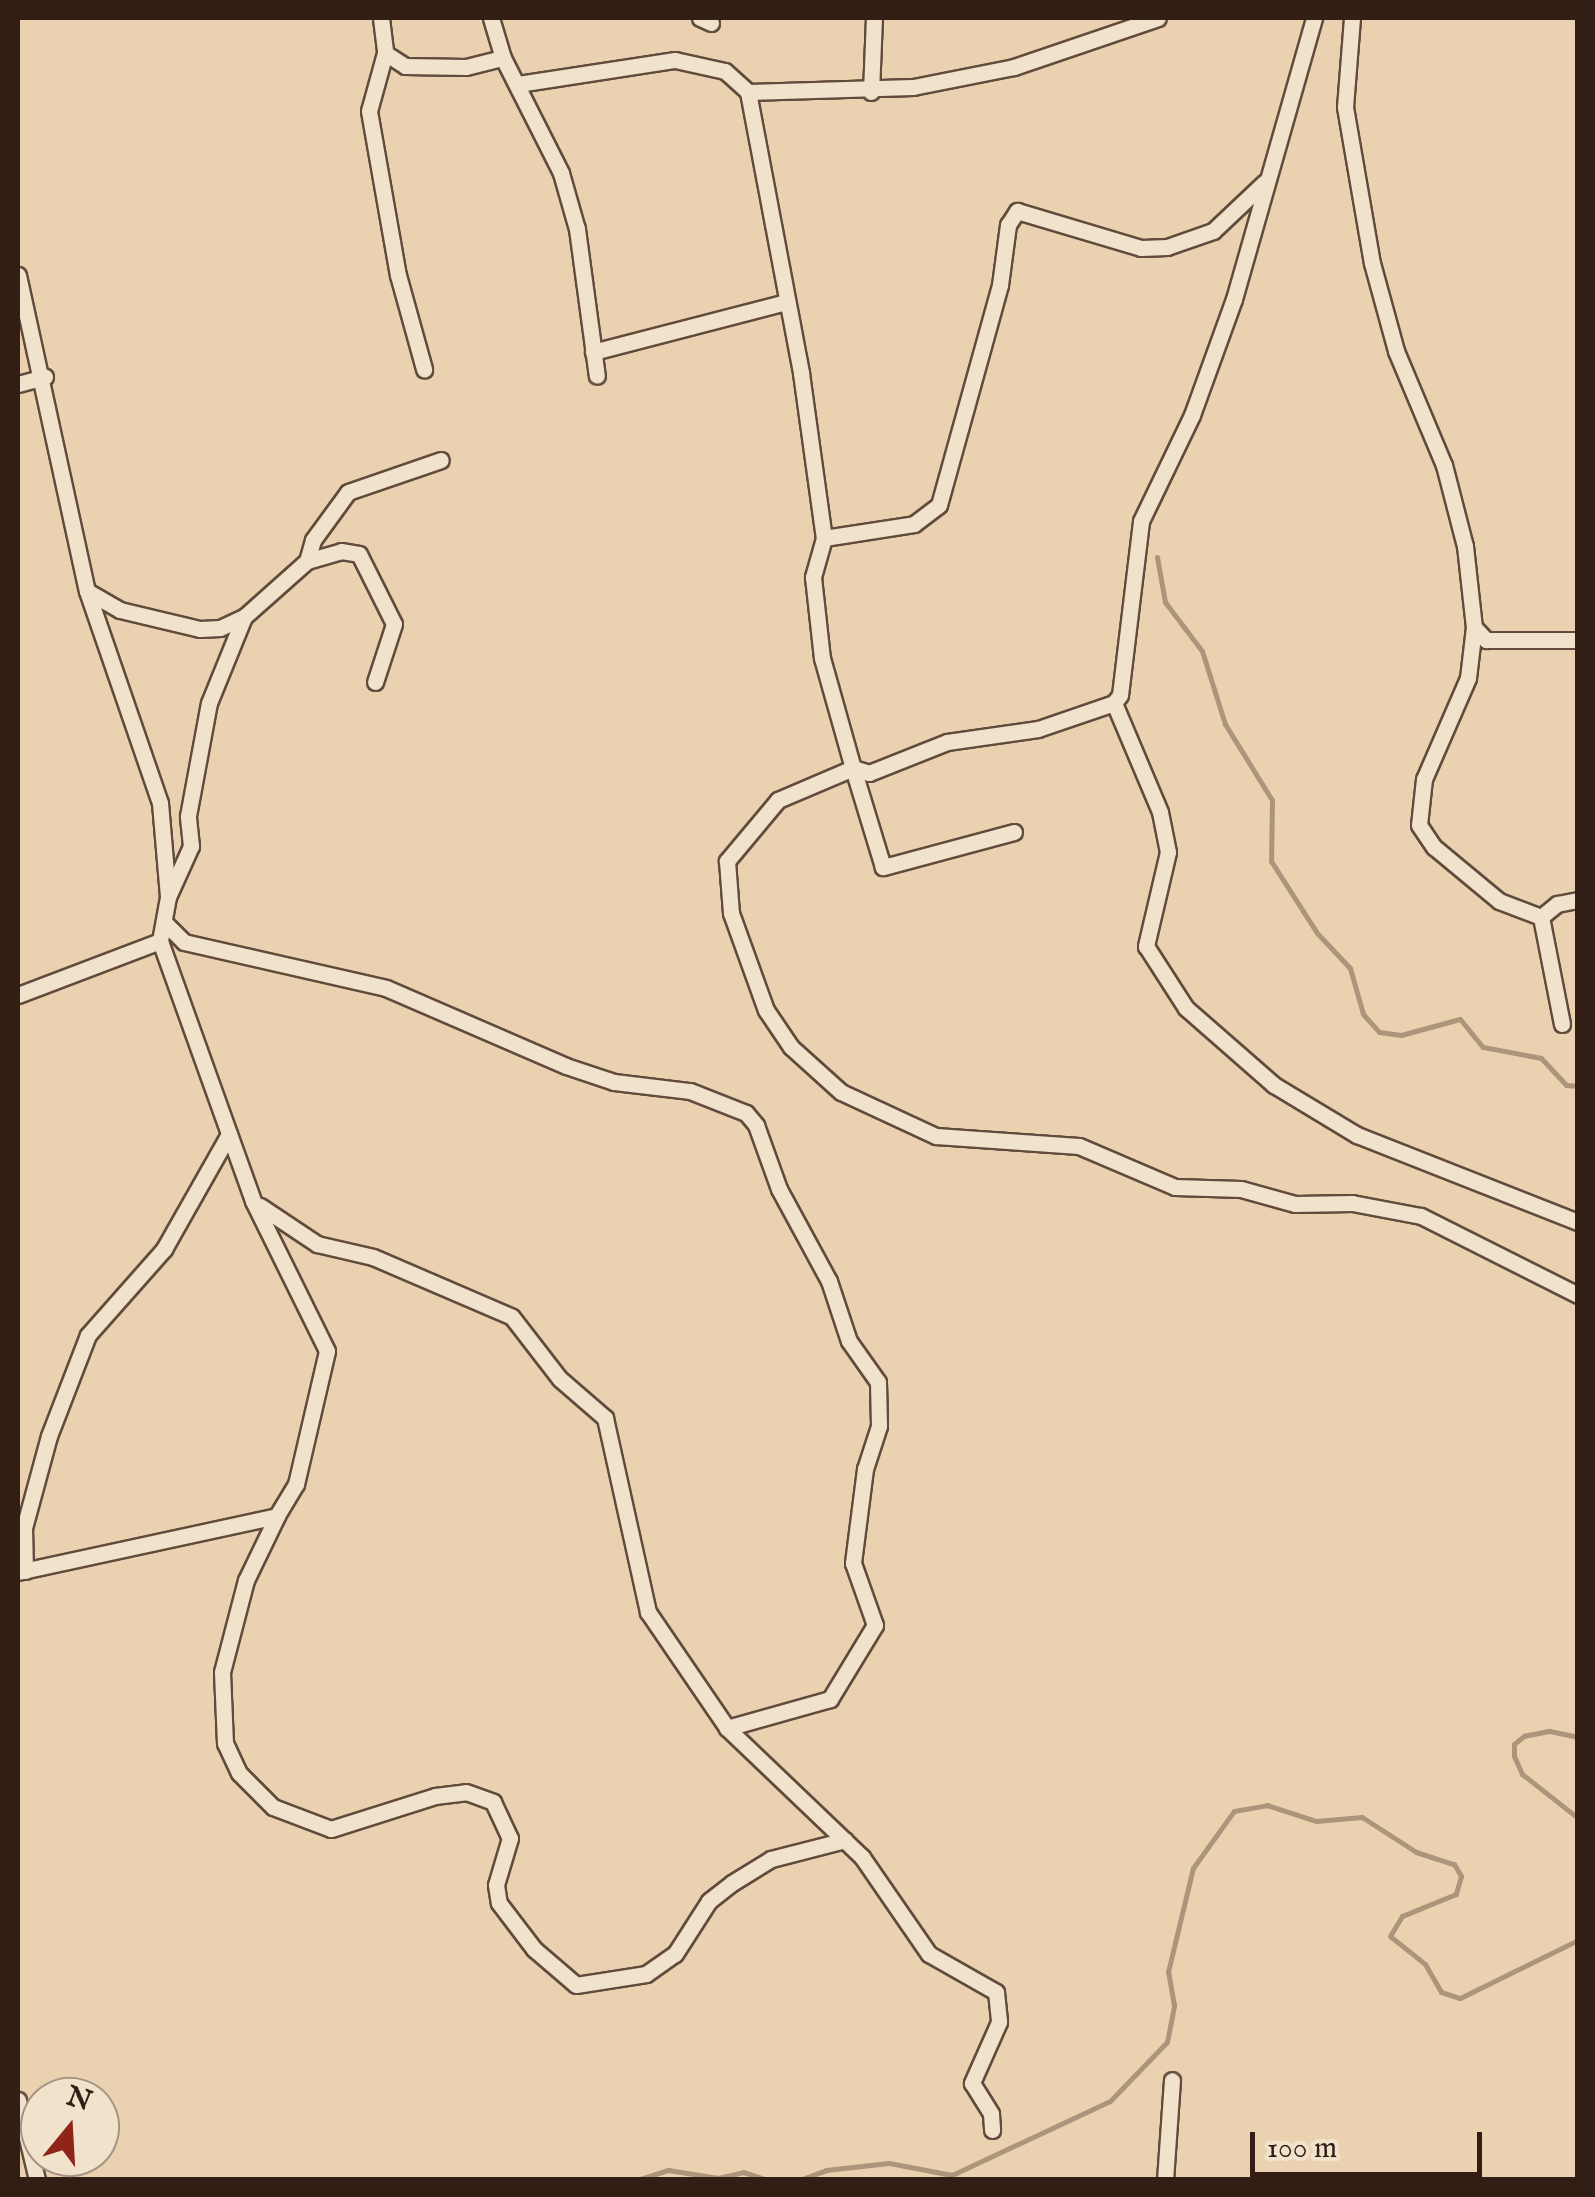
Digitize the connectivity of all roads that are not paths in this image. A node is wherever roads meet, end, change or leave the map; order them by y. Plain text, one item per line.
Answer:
1 (381, 18) edge
2 (491, 18) edge
3 (874, 18) edge
4 (1158, 18) edge
5 (1314, 18) edge
6 (1352, 18) edge
7 (385, 53) junction
8 (503, 58) junction
9 (518, 84) junction
10 (748, 92) junction
11 (871, 92) junction
12 (1265, 182) junction
13 (18, 276) edge
14 (783, 303) junction
15 (592, 352) junction
16 (424, 368) dead end
17 (598, 376) dead end
18 (45, 377) junction
19 (18, 384) edge
20 (441, 460) dead end
21 (824, 538) junction
22 (307, 561) junction
23 (87, 592) junction
24 (244, 617) junction
25 (1474, 626) junction
26 (1578, 640) edge
27 (375, 682) dead end
28 (1114, 703) junction
29 (853, 768) junction
30 (1014, 832) dead end
31 (168, 897) junction
32 (1578, 900) edge
33 (1541, 917) junction
34 (166, 924) junction
35 (160, 941) junction
36 (18, 995) edge
37 (1562, 1024) dead end
38 (228, 1134) junction
39 (253, 1200) junction
40 (1578, 1222) edge
41 (1578, 1296) edge
42 (277, 1516) junction
43 (21, 1571) edge
44 (728, 1728) junction
45 (845, 1840) junction
46 (1172, 2080) dead end
47 (18, 2100) edge
48 (992, 2130) dead end
49 (36, 2180) edge
50 (1165, 2180) edge

1 - 7 street
2 - 8 street
3 - 11 street
4 - 11 street
5 - 12 street
6 - 25 street
7 - 8 street
7 - 16 street
8 - 9 street
9 - 10 street
9 - 15 street
10 - 11 street
10 - 14 street
12 - 21 street
12 - 28 street
13 - 18 street
14 - 15 street
14 - 21 street
15 - 17 street
18 - 19 street
18 - 23 street
20 - 22 street
21 - 29 street
22 - 24 street
22 - 27 street
23 - 24 street
23 - 31 street
24 - 31 street
25 - 26 street
25 - 33 street
28 - 29 street
28 - 40 street
29 - 30 street
29 - 41 street
31 - 34 street
32 - 33 street
33 - 37 street
34 - 35 street
34 - 44 street
35 - 36 street
35 - 38 street
38 - 39 street
38 - 43 street
39 - 42 street
39 - 44 street
42 - 43 street
42 - 45 street
44 - 45 street
45 - 48 street
46 - 50 street
47 - 49 street

